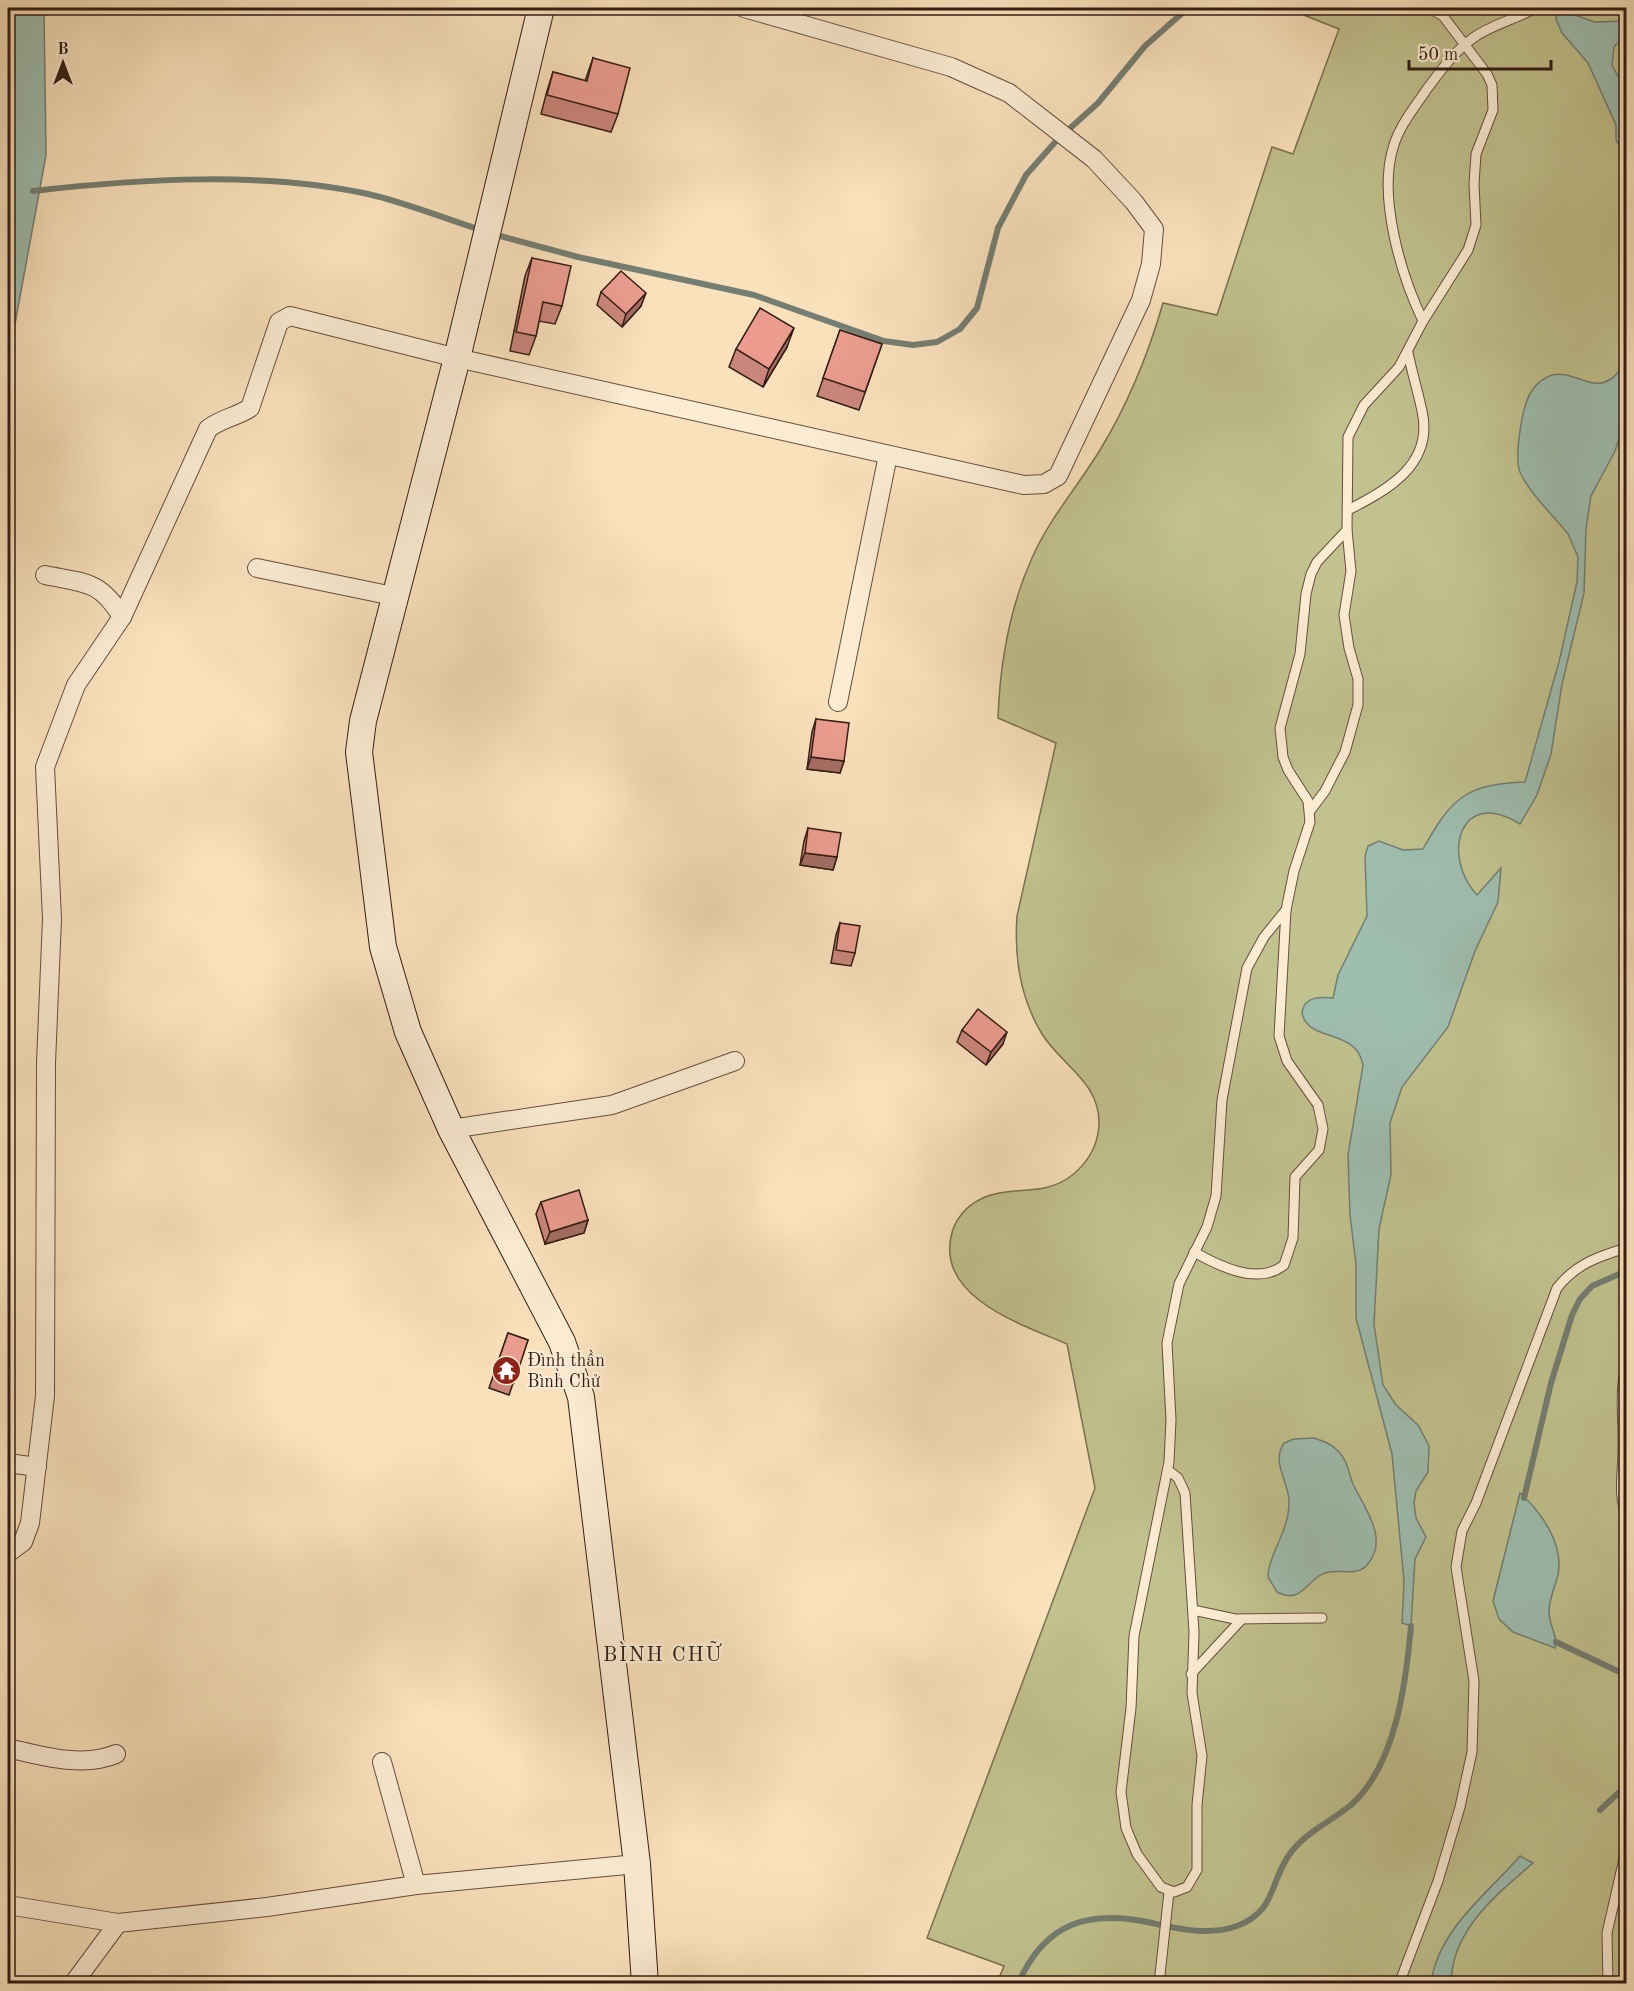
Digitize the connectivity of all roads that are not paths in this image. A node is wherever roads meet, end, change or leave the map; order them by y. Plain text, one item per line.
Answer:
1 (540, 8) edge
2 (744, 8) edge
3 (1403, 8) edge
4 (1535, 8) edge
5 (1599, 8) edge
6 (1626, 8) edge
7 (1465, 45) junction
8 (1423, 321) junction
9 (1408, 353) junction
10 (457, 358) junction
11 (888, 454) junction
12 (1348, 510) junction
13 (1347, 530) junction
14 (257, 568) dead end
15 (45, 575) dead end
16 (393, 596) junction
17 (122, 617) junction
18 (838, 702) dead end
19 (1310, 811) junction
20 (1286, 910) junction
21 (735, 1061) dead end
22 (451, 1129) junction
23 (1626, 1248) edge
24 (1194, 1252) junction
25 (1626, 1366) edge
26 (8, 1463) edge
27 (37, 1467) junction
28 (1168, 1470) junction
29 (1626, 1515) edge
30 (8, 1553) edge
31 (1193, 1610) junction
32 (1322, 1618) dead end
33 (1242, 1619) junction
34 (1191, 1674) junction
35 (8, 1748) edge
36 (116, 1754) dead end
37 (382, 1762) dead end
38 (1626, 1850) edge
39 (637, 1864) junction
40 (416, 1885) junction
41 (1169, 1892) junction
42 (8, 1905) edge
43 (118, 1923) junction
44 (73, 1983) edge
45 (645, 1983) edge
46 (1159, 1983) edge
47 (1399, 1983) edge
48 (1608, 1983) edge

1 - 10 street
2 - 11 street
3 - 7 lane
4 - 7 lane
5 - 6 lane
7 - 8 lane
7 - 8 lane
8 - 9 lane
9 - 12 lane
9 - 12 lane
10 - 11 street
10 - 16 street
10 - 17 street
11 - 18 street
12 - 13 lane
13 - 19 lane
13 - 19 lane
14 - 16 street
15 - 17 street
16 - 22 street
17 - 27 street
19 - 20 lane
20 - 24 lane
20 - 24 lane
21 - 22 street
22 - 39 street
23 - 47 lane
24 - 28 lane
25 - 29 lane
26 - 27 street
27 - 30 street
28 - 31 lane
28 - 41 lane
31 - 33 lane
31 - 34 lane
32 - 33 lane
33 - 34 lane
34 - 41 lane
35 - 36 street
37 - 40 street
38 - 48 lane
39 - 40 street
39 - 45 street
40 - 43 street
41 - 46 lane
42 - 43 street
43 - 44 street

